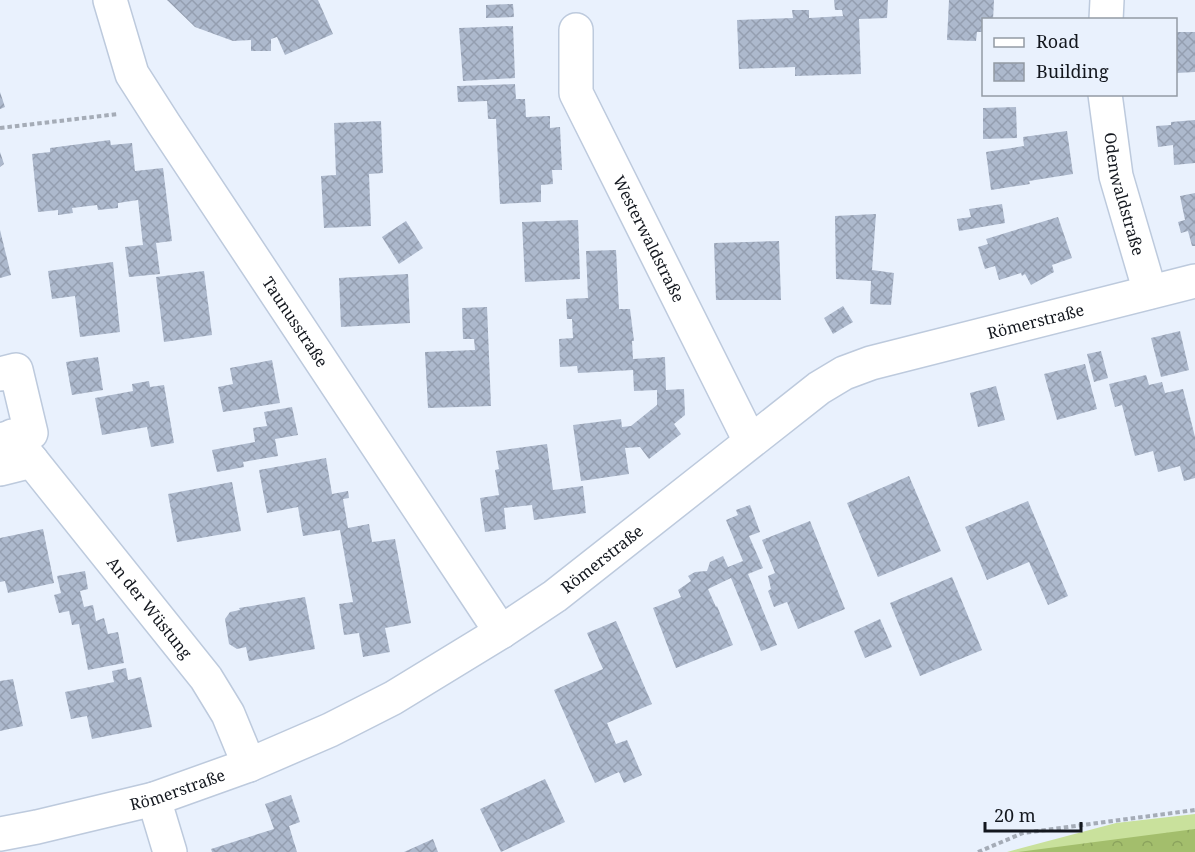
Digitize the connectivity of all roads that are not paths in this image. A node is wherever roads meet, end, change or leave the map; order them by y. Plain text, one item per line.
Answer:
1 (110, 0) edge
2 (1107, 0) edge
3 (1107, 18) edge
4 (576, 30) dead end
5 (1105, 96) edge
6 (1195, 281) edge
7 (1150, 292) junction
8 (0, 374) edge
9 (6, 438) edge
10 (750, 441) junction
11 (32, 461) junction
12 (0, 469) edge
13 (501, 632) junction
14 (249, 765) junction
15 (154, 799) junction
16 (0, 834) edge
17 (170, 852) edge

1 - 13 street, Taunusstraße
2 - 3 street
4 - 10 street, Westerwaldstraße
5 - 7 street, Odenwaldstraße
6 - 7 street, Römerstraße
7 - 10 street, Römerstraße
8 - 9 street, An der Wüstung
9 - 11 street, An der Wüstung
10 - 13 street, Römerstraße
11 - 12 street
11 - 14 street, An der Wüstung
13 - 14 street, Römerstraße
14 - 15 street, Römerstraße
15 - 16 street, Römerstraße
15 - 17 street

